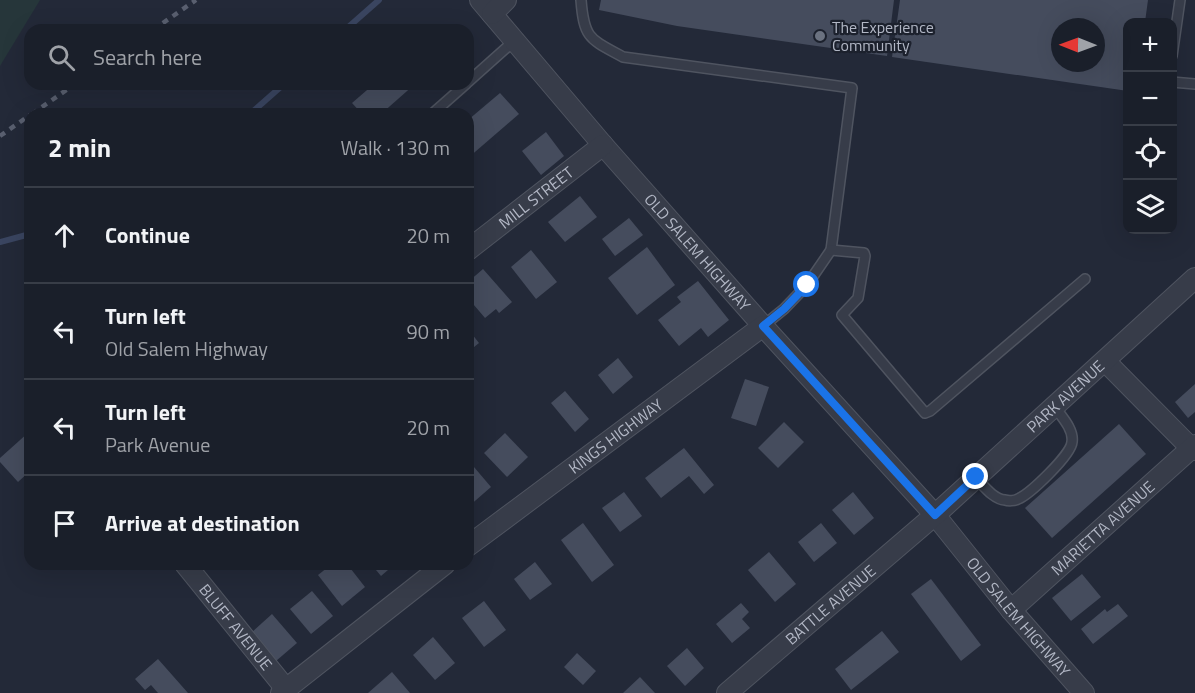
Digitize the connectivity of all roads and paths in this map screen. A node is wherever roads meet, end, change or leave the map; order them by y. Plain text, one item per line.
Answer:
1 (506, 0) edge
2 (581, 0) edge
3 (1180, 0) edge
4 (486, 7) edge
5 (1177, 24) edge
6 (514, 41) junction
7 (474, 77) edge
8 (1177, 82) edge
9 (1195, 84) edge
10 (459, 90) edge
11 (439, 108) edge
12 (603, 145) junction
13 (474, 245) edge
14 (831, 250) junction
15 (1195, 278) edge
16 (1085, 279) dead end
17 (763, 326) junction
18 (1105, 361) junction
19 (1054, 406) junction
20 (1194, 448) edge
21 (976, 477) junction
22 (935, 515) junction
23 (474, 535) edge
24 (190, 570) edge
25 (437, 570) edge
26 (1011, 610) junction
27 (284, 691) edge
28 (727, 693) edge
29 (1084, 693) edge

1 - 4 street
2 - 14 lane
3 - 5 lane
4 - 6 street, OLD SALEM HIGHWAY
6 - 7 lane
6 - 12 street, OLD SALEM HIGHWAY
8 - 9 lane
10 - 11 lane
12 - 13 street, MILL STREET
12 - 17 street, OLD SALEM HIGHWAY
14 - 16 lane
14 - 17 lane
15 - 18 street, PARK AVENUE
17 - 22 street, OLD SALEM HIGHWAY
17 - 23 street, KINGS HIGHWAY
18 - 19 street, PARK AVENUE
18 - 20 street
19 - 21 street, PARK AVENUE
19 - 21 lane
20 - 26 street, MARIETTA AVENUE
21 - 22 street, PARK AVENUE
22 - 26 street, OLD SALEM HIGHWAY
22 - 28 street, BATTLE AVENUE
24 - 27 street, BLUFF AVENUE
25 - 27 street
26 - 29 street, OLD SALEM HIGHWAY

